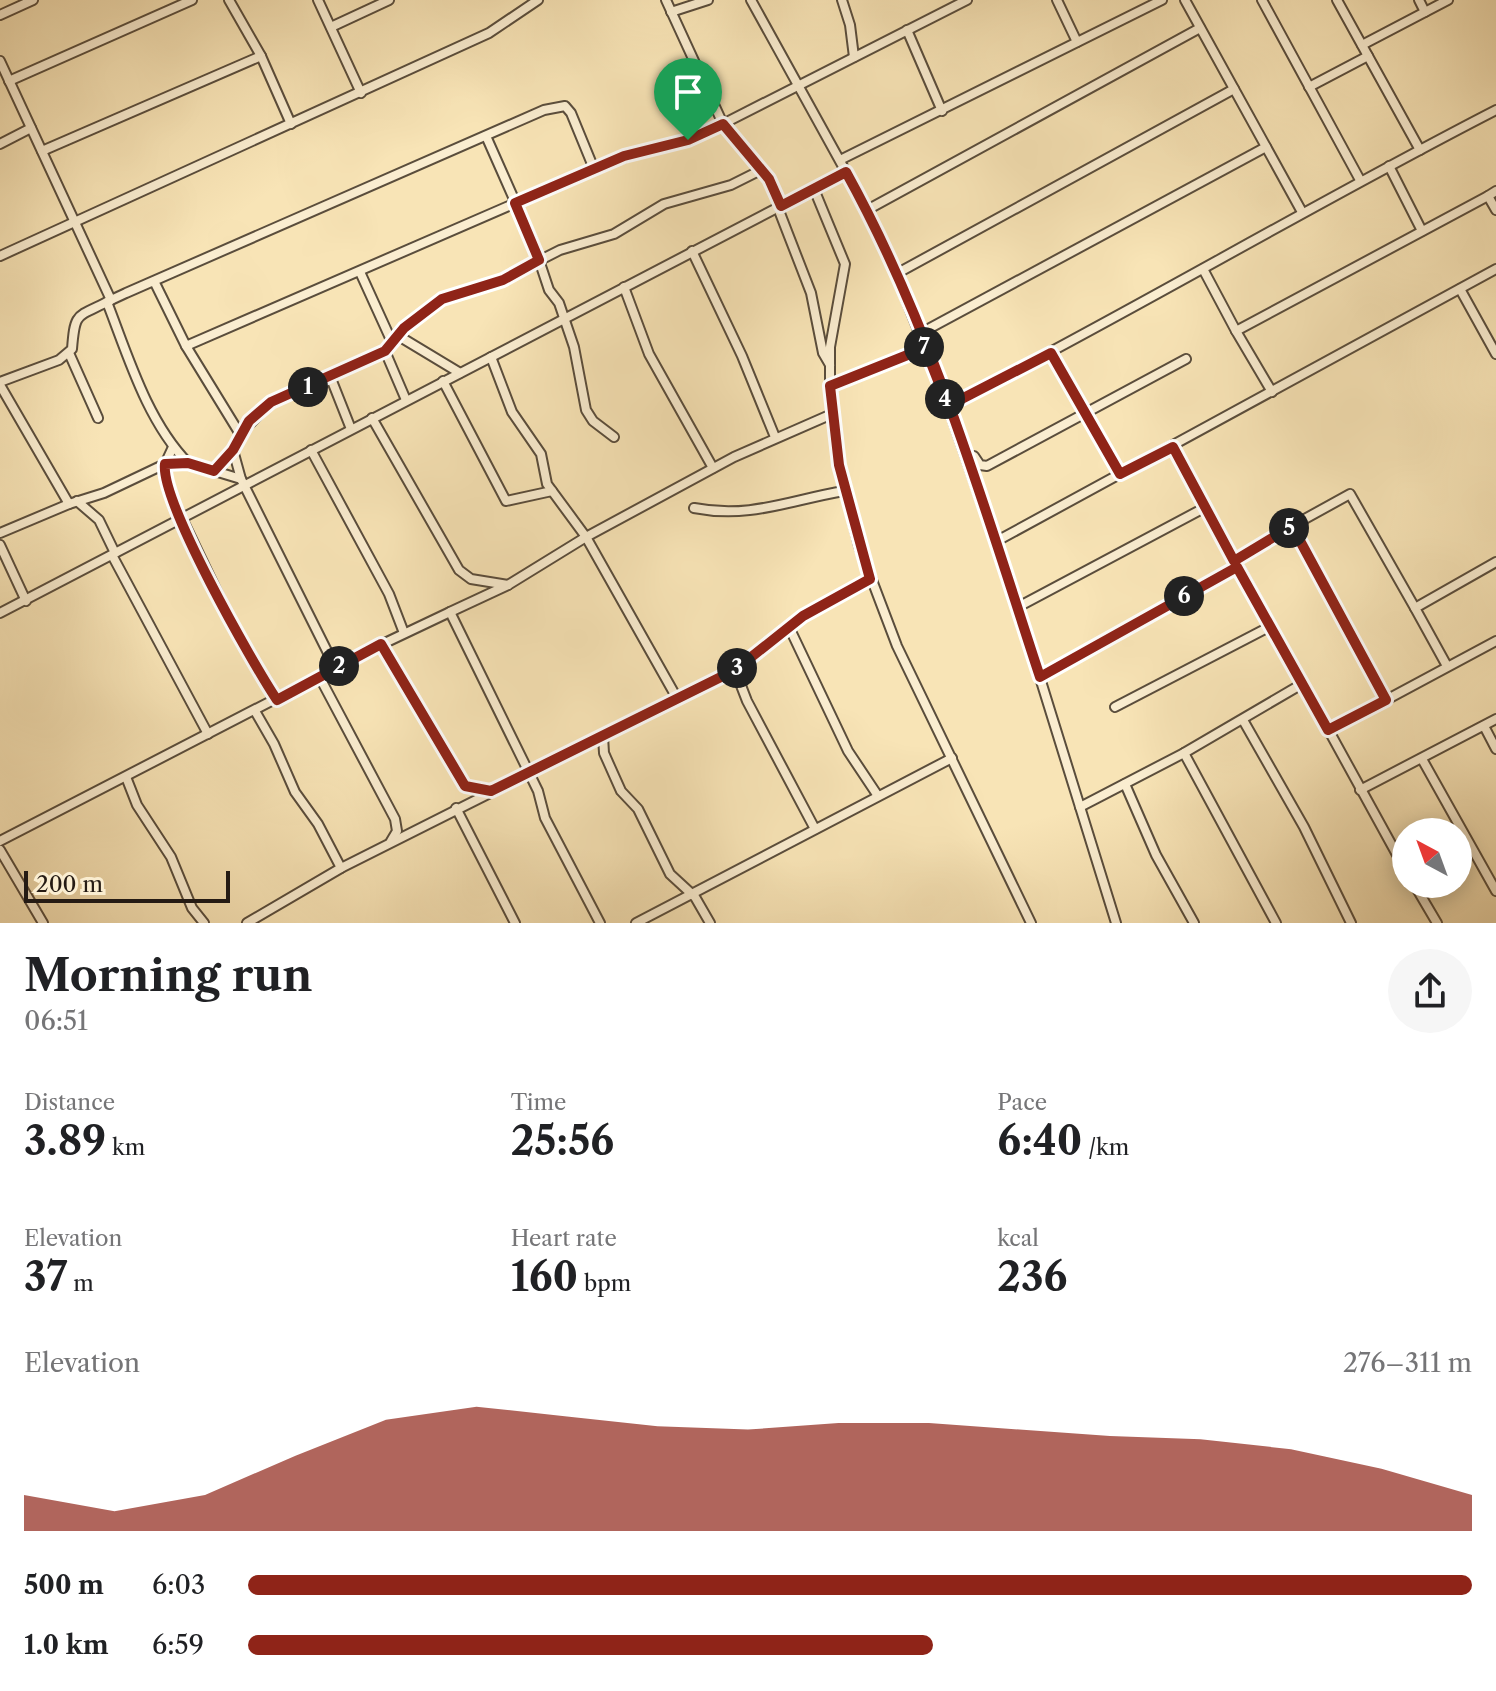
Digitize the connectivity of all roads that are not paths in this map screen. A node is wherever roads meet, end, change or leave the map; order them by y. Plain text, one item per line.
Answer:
1 (33, 0) edge
2 (192, 0) edge
3 (229, 0) edge
4 (318, 0) edge
5 (389, 0) edge
6 (538, 0) edge
7 (666, 0) edge
8 (708, 0) edge
9 (751, 0) edge
10 (842, 0) edge
11 (967, 0) edge
12 (1057, 0) edge
13 (1162, 0) edge
14 (1185, 0) edge
15 (1262, 0) edge
16 (1337, 0) edge
17 (1419, 0) edge
18 (1448, 0) edge
19 (671, 12) junction
20 (1425, 12) junction
21 (0, 15) edge
22 (331, 27) junction
23 (1200, 28) junction
24 (907, 30) junction
25 (1077, 42) junction
26 (1362, 45) junction
27 (261, 56) junction
28 (1368, 56) junction
29 (854, 57) junction
30 (0, 61) edge
31 (9, 81) junction
32 (1309, 87) junction
33 (800, 88) junction
34 (1234, 89) junction
35 (361, 93) junction
36 (1496, 110) edge
37 (942, 111) junction
38 (291, 124) junction
39 (723, 124) junction
40 (31, 128) junction
41 (486, 136) junction
42 (0, 144) edge
43 (1266, 147) junction
44 (1420, 150) junction
45 (42, 151) junction
46 (840, 160) junction
47 (1389, 166) junction
48 (594, 169) junction
49 (761, 170) junction
50 (846, 172) junction
51 (1360, 180) junction
52 (814, 189) junction
53 (1492, 193) edge
54 (515, 203) junction
55 (780, 207) junction
56 (867, 210) junction
57 (1496, 210) edge
58 (1302, 212) junction
59 (75, 222) junction
60 (1422, 231) junction
61 (692, 251) junction
62 (0, 256) edge
63 (539, 260) junction
64 (1203, 269) junction
65 (1496, 269) edge
66 (360, 272) junction
67 (896, 274) junction
68 (154, 281) junction
69 (624, 287) junction
70 (1460, 289) junction
71 (109, 301) junction
72 (563, 319) junction
73 (1236, 331) junction
74 (919, 334) junction
75 (394, 338) junction
76 (186, 346) junction
77 (925, 348) junction
78 (385, 351) junction
79 (69, 353) junction
80 (1051, 353) junction
81 (1496, 354) edge
82 (491, 357) junction
83 (1186, 359) dead end
84 (830, 365) junction
85 (460, 373) junction
86 (330, 376) junction
87 (443, 381) junction
88 (0, 383) edge
89 (830, 386) junction
90 (1272, 392) junction
91 (406, 400) junction
92 (948, 406) junction
93 (832, 414) junction
94 (1088, 414) junction
95 (98, 418) dead end
96 (372, 418) junction
97 (351, 429) junction
98 (240, 434) junction
99 (614, 437) dead end
100 (775, 437) junction
101 (173, 447) junction
102 (1173, 447) junction
103 (233, 450) junction
104 (311, 450) junction
105 (966, 456) junction
106 (188, 463) junction
107 (165, 464) junction
108 (713, 468) junction
109 (214, 471) junction
110 (1120, 474) junction
111 (242, 483) junction
112 (552, 491) junction
113 (844, 491) junction
114 (73, 503) junction
115 (1206, 507) junction
116 (694, 508) dead end
117 (182, 518) junction
118 (1292, 526) junction
119 (0, 533) edge
120 (586, 537) junction
121 (995, 542) junction
122 (0, 545) edge
123 (114, 554) junction
124 (1496, 562) edge
125 (1236, 564) junction
126 (870, 579) junction
127 (508, 585) junction
128 (26, 601) junction
129 (1018, 607) junction
130 (1415, 608) junction
131 (450, 612) junction
132 (0, 613) edge
133 (789, 627) junction
134 (1269, 627) junction
135 (404, 633) junction
136 (1496, 641) edge
137 (381, 644) junction
138 (1447, 666) junction
139 (335, 667) junction
140 (735, 670) junction
141 (319, 676) junction
142 (1040, 677) junction
143 (1302, 684) junction
144 (277, 700) junction
145 (678, 700) junction
146 (1386, 700) junction
147 (1115, 707) dead end
148 (255, 711) junction
149 (1496, 719) edge
150 (1243, 720) junction
151 (1484, 726) junction
152 (1328, 730) junction
153 (208, 734) junction
154 (603, 736) junction
155 (1496, 749) edge
156 (1184, 753) junction
157 (952, 758) junction
158 (1422, 759) junction
159 (528, 772) junction
160 (126, 777) junction
161 (1125, 784) junction
162 (1360, 790) junction
163 (491, 791) junction
164 (878, 796) junction
165 (1080, 807) junction
166 (456, 808) junction
167 (815, 829) junction
168 (0, 841) edge
169 (391, 842) junction
170 (1392, 846) edge
171 (0, 850) edge
172 (341, 868) junction
173 (1496, 891) edge
174 (692, 894) junction
175 (1422, 898) edge
176 (43, 923) edge
177 (204, 923) edge
178 (247, 923) edge
179 (515, 923) edge
180 (600, 923) edge
181 (636, 923) edge
182 (710, 923) edge
183 (1031, 923) edge
184 (1116, 923) edge
185 (1194, 923) edge
186 (1276, 923) edge
187 (1351, 923) edge
188 (1437, 923) edge

1 - 21 street
2 - 31 street
3 - 27 street
4 - 22 street
5 - 22 street
6 - 35 street
7 - 19 street
8 - 19 street
9 - 33 street
10 - 29 street
11 - 24 street
12 - 25 street
13 - 25 street
14 - 23 street
15 - 32 street
16 - 26 street
17 - 20 street
18 - 20 street
19 - 39 street
20 - 26 street
22 - 35 street
23 - 34 street
23 - 56 street
24 - 29 street
24 - 37 street
25 - 37 street
26 - 28 street
27 - 38 street
27 - 45 street
28 - 32 street
28 - 44 street
29 - 33 street
30 - 31 street
31 - 40 street
32 - 51 street
33 - 39 street
33 - 46 street
34 - 43 street
34 - 67 street
35 - 38 street
36 - 44 street
37 - 46 street
38 - 59 street
39 - 48 street
39 - 49 street
40 - 42 street
40 - 45 street
41 - 48 street
41 - 54 street
41 - 68 street
43 - 58 street
43 - 74 street
44 - 47 street
45 - 59 street
46 - 50 street
47 - 51 street
47 - 60 street
48 - 54 street
49 - 55 street
49 - 63 street
50 - 52 street
50 - 56 street
51 - 58 street
52 - 55 street
52 - 84 street
53 - 57 street
53 - 60 street
54 - 63 street
54 - 66 street
55 - 61 street
55 - 84 street
56 - 67 street
58 - 64 street
59 - 62 street
59 - 71 street
60 - 73 street
61 - 69 street
61 - 100 street
63 - 72 street
63 - 75 street
64 - 73 street
64 - 80 street
65 - 70 street
66 - 75 street
66 - 76 street
67 - 74 street
68 - 71 street
68 - 76 street
69 - 72 street
69 - 108 street
70 - 81 street
70 - 90 street
71 - 79 street
71 - 101 street
72 - 82 street
72 - 99 street
73 - 90 street
74 - 77 street
75 - 78 street
75 - 85 street
76 - 98 street
77 - 89 street
77 - 92 street
78 - 86 street
78 - 91 street
79 - 88 street
79 - 95 street
80 - 92 street
80 - 94 street
82 - 85 street
82 - 112 street
83 - 94 street
84 - 89 street
85 - 87 street
86 - 97 street
86 - 98 street
87 - 91 street
87 - 112 street
88 - 114 street
89 - 93 street
90 - 102 street
91 - 96 street
92 - 105 street
93 - 100 street
93 - 113 street
94 - 105 street
94 - 110 street
96 - 97 street
96 - 127 street
97 - 104 street
98 - 103 street
100 - 108 street
101 - 106 street
101 - 107 street
102 - 110 street
102 - 115 street
103 - 109 street
103 - 111 street
104 - 111 street
104 - 135 street
105 - 121 street
106 - 107 street
106 - 109 street
107 - 114 street
107 - 117 street
108 - 120 street
109 - 111 street
110 - 121 street
111 - 117 street
111 - 139 street
112 - 120 street
113 - 116 street
113 - 126 street
114 - 119 street
114 - 123 street
115 - 125 street
115 - 129 street
117 - 123 street
117 - 144 street
118 - 125 street
118 - 130 street
118 - 146 street
120 - 127 street
120 - 145 street
121 - 129 street
122 - 128 street
123 - 128 street
123 - 153 street
124 - 130 street
125 - 134 street
125 - 142 street
126 - 133 street
126 - 157 street
127 - 131 street
128 - 132 street
129 - 142 street
130 - 138 street
131 - 135 street
131 - 159 street
133 - 140 street
133 - 164 street
134 - 143 street
134 - 147 street
135 - 137 street
136 - 138 street
137 - 139 street
137 - 163 street
138 - 146 street
139 - 141 street
140 - 145 street
140 - 167 street
141 - 144 street
141 - 169 street
142 - 165 street
143 - 150 street
143 - 152 street
144 - 148 street
145 - 154 street
146 - 152 street
148 - 153 street
148 - 172 street
149 - 151 street
150 - 156 street
150 - 187 street
151 - 155 street
151 - 158 street
152 - 162 street
153 - 160 street
154 - 159 street
154 - 174 street
156 - 161 street
156 - 186 street
157 - 164 street
157 - 183 street
158 - 162 street
158 - 173 street
159 - 163 street
159 - 180 street
160 - 168 street
160 - 177 street
161 - 165 street
161 - 185 street
162 - 170 street
163 - 166 street
164 - 167 street
165 - 184 street
166 - 169 street
166 - 179 street
167 - 174 street
169 - 172 street
171 - 176 street
172 - 178 street
174 - 181 street
174 - 182 street
175 - 188 street

